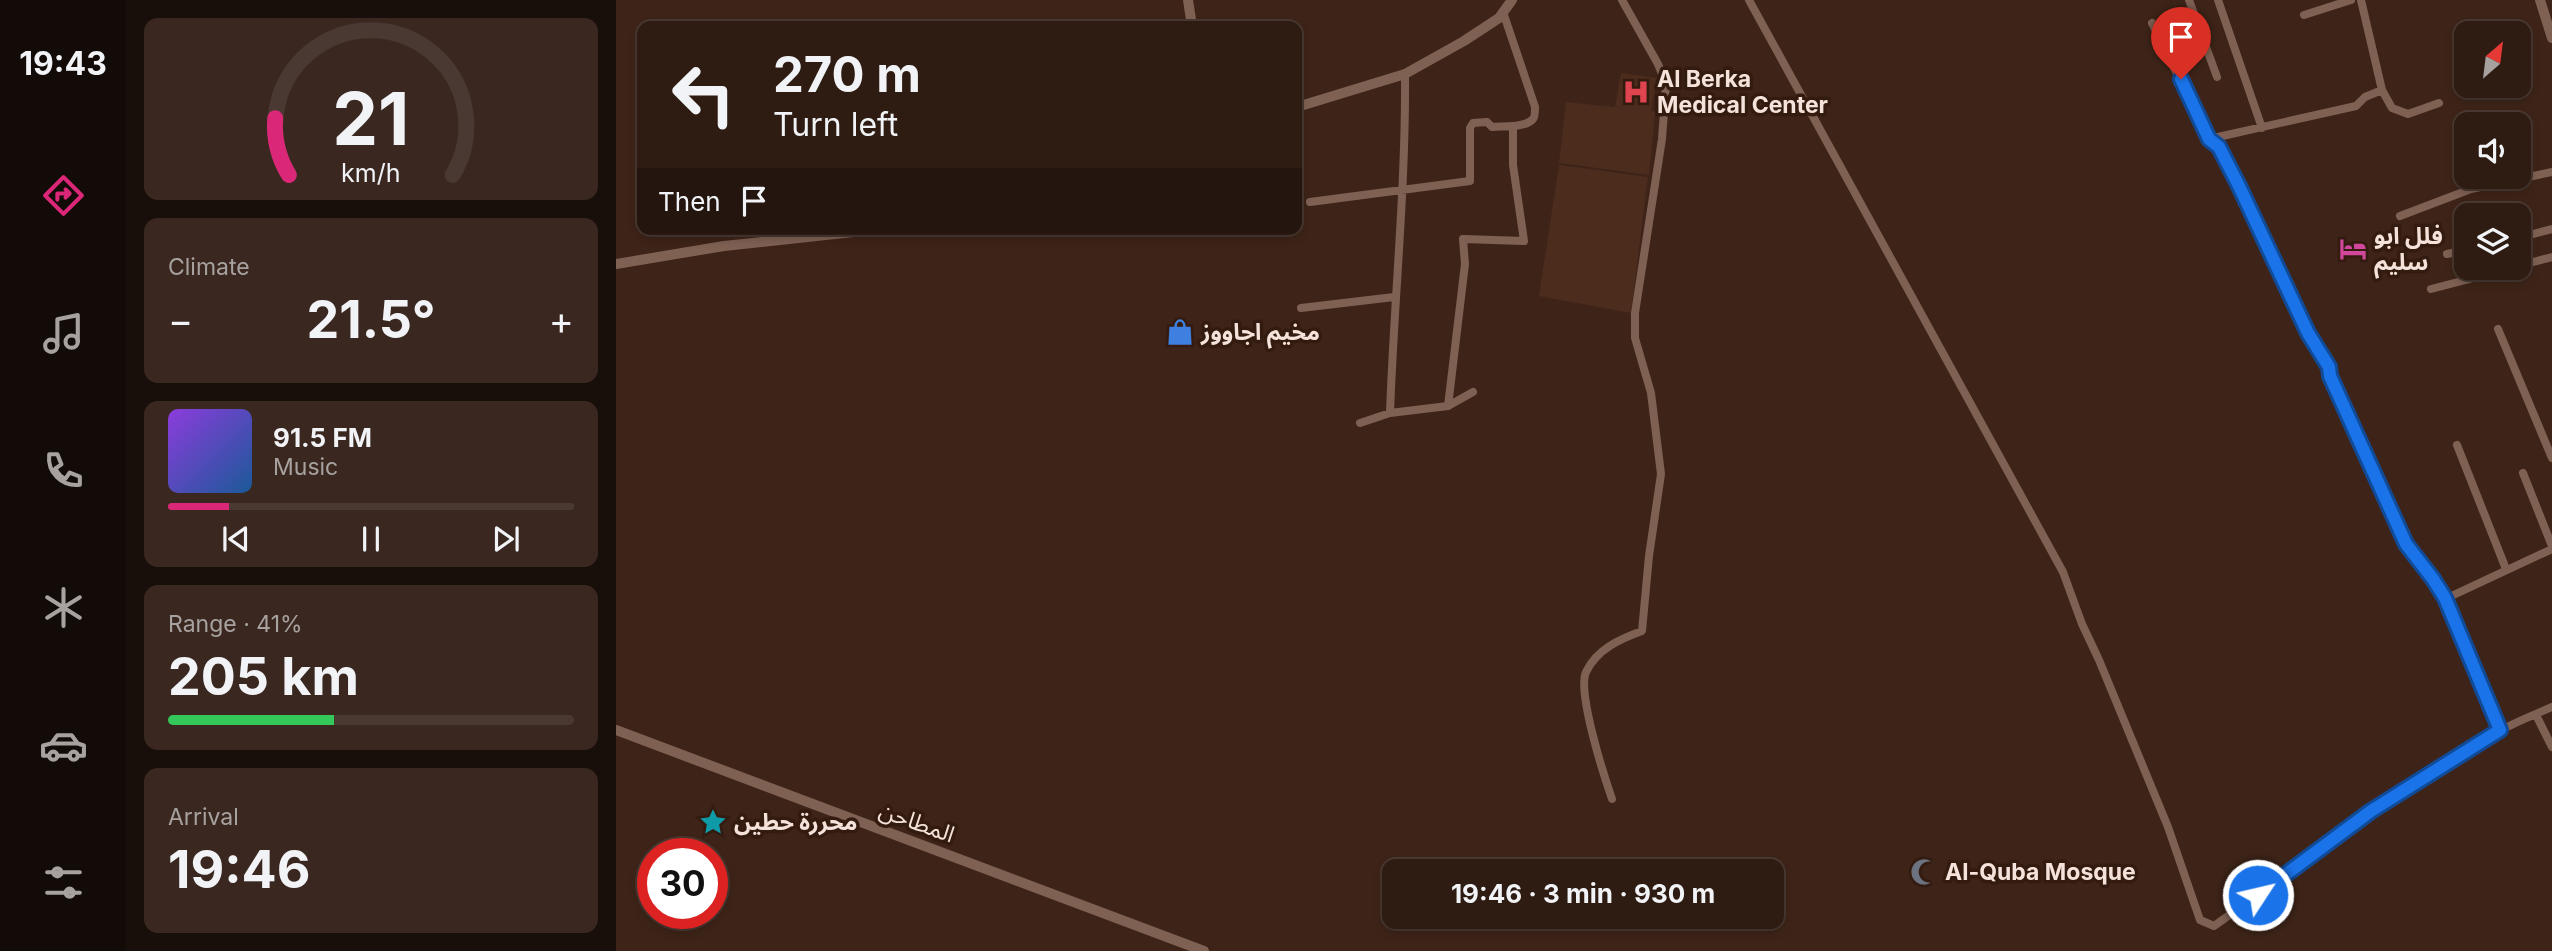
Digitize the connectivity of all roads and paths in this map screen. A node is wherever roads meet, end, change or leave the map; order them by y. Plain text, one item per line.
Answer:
1 (1188, 0) edge
2 (1512, 0) edge
3 (1622, 0) edge
4 (1749, 0) edge
5 (2189, 0) edge
6 (2218, 0) edge
7 (2351, 0) edge
8 (2361, 0) edge
9 (2540, 0) edge
10 (1503, 12) junction
11 (2304, 15) dead end
12 (1191, 21) edge
13 (2152, 23) dead end
14 (2552, 38) edge
15 (1405, 74) junction
16 (2217, 77) dead end
17 (2382, 90) junction
18 (2439, 103) dead end
19 (1302, 105) edge
20 (1513, 126) junction
21 (2262, 128) junction
22 (2209, 139) junction
23 (2552, 172) edge
24 (1402, 190) junction
25 (1310, 202) dead end
26 (2400, 216) dead end
27 (2552, 229) edge
28 (2531, 234) edge
29 (826, 235) edge
30 (2454, 253) edge
31 (2447, 254) dead end
32 (2552, 257) edge
33 (2531, 263) edge
34 (616, 264) edge
35 (2466, 280) edge
36 (2431, 289) dead end
37 (1394, 297) junction
38 (1301, 308) dead end
39 (2498, 329) dead end
40 (1473, 392) dead end
41 (1448, 406) junction
42 (1390, 414) junction
43 (1360, 423) dead end
44 (2457, 445) dead end
45 (2552, 458) edge
46 (2523, 473) dead end
47 (2552, 547) edge
48 (2506, 569) junction
49 (2445, 598) junction
50 (2552, 707) edge
51 (2536, 715) junction
52 (616, 730) edge
53 (2500, 730) junction
54 (2552, 747) edge
55 (1612, 799) dead end
56 (1204, 951) edge

1 - 12 street
2 - 10 street
3 - 55 street
4 - 53 street
5 - 16 street
6 - 21 street
7 - 11 street
8 - 17 street
9 - 14 street
10 - 15 street
10 - 20 street
13 - 22 street
15 - 19 street
15 - 24 street
17 - 18 street
17 - 21 street
20 - 24 street
20 - 41 street
21 - 22 street
22 - 49 street
23 - 26 street
24 - 25 street
24 - 37 street
27 - 28 street
29 - 34 street
30 - 31 street
32 - 33 street
35 - 36 street
37 - 38 street
37 - 42 street
39 - 45 street
40 - 41 street
41 - 42 street
42 - 43 street
44 - 48 street
46 - 47 street
47 - 48 street
48 - 49 street
49 - 53 street
50 - 51 street
51 - 53 street
51 - 54 street
52 - 56 main road, المطاحن

